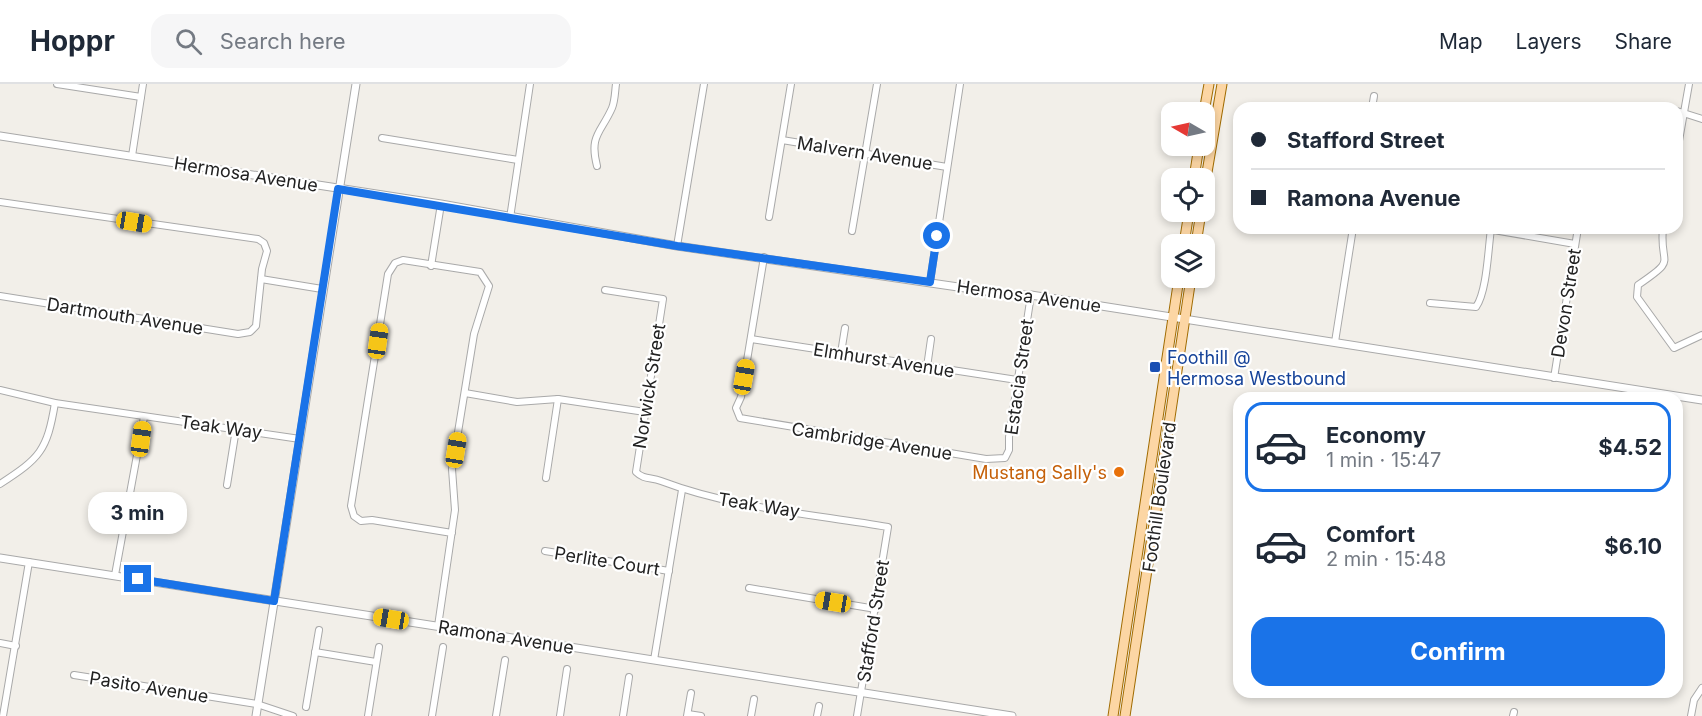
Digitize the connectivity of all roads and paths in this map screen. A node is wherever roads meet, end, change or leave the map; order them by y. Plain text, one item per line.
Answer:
1 (57, 84) edge
2 (143, 84) edge
3 (356, 84) edge
4 (530, 84) edge
5 (616, 84) edge
6 (704, 84) edge
7 (792, 84) edge
8 (877, 84) edge
9 (960, 84) edge
10 (1209, 84) edge
11 (1222, 84) edge
12 (1689, 84) edge
13 (1374, 96) dead end
14 (141, 97) junction
15 (1206, 102) edge
16 (1373, 102) edge
17 (1683, 103) edge
18 (1683, 114) edge
19 (1702, 119) edge
20 (0, 136) edge
21 (382, 138) dead end
22 (782, 140) junction
23 (866, 154) junction
24 (132, 156) junction
25 (518, 160) junction
26 (597, 166) dead end
27 (947, 166) junction
28 (1208, 168) edge
29 (338, 189) junction
30 (0, 201) edge
31 (441, 204) junction
32 (770, 217) dead end
33 (510, 218) junction
34 (852, 231) dead end
35 (1352, 234) edge
36 (1490, 234) edge
37 (1519, 234) edge
38 (1577, 234) edge
39 (1664, 234) edge
40 (1575, 244) junction
41 (677, 246) junction
42 (764, 257) junction
43 (431, 266) junction
44 (261, 279) junction
45 (930, 282) junction
46 (1178, 288) edge
47 (1190, 288) edge
48 (322, 289) junction
49 (605, 290) dead end
50 (1031, 295) junction
51 (0, 296) edge
52 (1430, 303) dead end
53 (1173, 318) junction
54 (1185, 320) junction
55 (845, 328) dead end
56 (1702, 335) edge
57 (751, 339) junction
58 (932, 339) dead end
59 (1335, 342) junction
60 (841, 353) junction
61 (927, 367) junction
62 (1554, 378) junction
63 (1017, 380) junction
64 (0, 390) edge
65 (1648, 392) edge
66 (465, 393) junction
67 (1683, 397) edge
68 (558, 399) junction
69 (1702, 400) edge
70 (55, 403) junction
71 (645, 412) junction
72 (144, 417) junction
73 (236, 429) junction
74 (300, 439) junction
75 (1005, 458) joint
76 (636, 472) joint
77 (546, 478) dead end
78 (0, 484) edge
79 (227, 485) dead end
80 (682, 490) junction
81 (888, 526) joint
82 (453, 533) junction
83 (545, 551) dead end
84 (0, 558) edge
85 (29, 562) junction
86 (669, 571) junction
87 (115, 575) junction
88 (749, 588) dead end
89 (274, 601) junction
90 (876, 609) junction
91 (438, 626) junction
92 (319, 630) dead end
93 (0, 643) edge
94 (16, 646) junction
95 (379, 647) dead end
96 (443, 647) dead end
97 (315, 652) junction
98 (505, 660) dead end
99 (654, 660) junction
100 (376, 662) junction
101 (567, 669) dead end
102 (74, 675) dead end
103 (629, 677) dead end
104 (1702, 688) edge
105 (861, 692) junction
106 (691, 693) dead end
107 (754, 699) dead end
108 (257, 704) junction
109 (819, 706) dead end
110 (306, 707) dead end
111 (687, 715) edge
112 (992, 715) edge
113 (3, 716) edge
114 (256, 716) edge
115 (293, 716) edge
116 (368, 716) edge
117 (432, 716) edge
118 (496, 716) edge
119 (560, 716) edge
120 (623, 716) edge
121 (701, 716) edge
122 (751, 716) edge
123 (817, 716) edge
124 (857, 716) edge
125 (1012, 716) edge
126 (1113, 716) edge
127 (1125, 716) edge
128 (1691, 716) edge

1 - 14 street
2 - 14 street
3 - 29 street
4 - 25 street
5 - 26 street
6 - 41 street
7 - 22 street
8 - 23 street
9 - 27 street
10 - 15 main road
11 - 28 main road
12 - 17 street
13 - 16 street
14 - 24 street
18 - 19 street
20 - 24 street, Hermosa Avenue
21 - 25 street
22 - 23 street, Malvern Avenue
22 - 32 street
23 - 27 street, Malvern Avenue
23 - 34 street
24 - 29 street, Hermosa Avenue
25 - 33 street
27 - 45 street
29 - 31 street, Hermosa Avenue
29 - 48 street
30 - 44 street
31 - 33 street, Hermosa Avenue
31 - 43 street
33 - 41 street, Hermosa Avenue
35 - 59 street
36 - 52 street
37 - 40 street
38 - 40 street, Devon Street
39 - 56 street
40 - 62 street, Devon Street
41 - 42 street, Hermosa Avenue
42 - 45 street, Hermosa Avenue
42 - 57 street
43 - 66 street
43 - 82 street
44 - 48 street
44 - 51 street, Dartmouth Avenue
45 - 50 street, Hermosa Avenue
46 - 53 main road, Foothill Boulevard
47 - 54 main road, Foothill Boulevard
48 - 74 street
49 - 71 street, Norwick Street
50 - 53 street, Hermosa Avenue
50 - 63 street, Estacia Street
53 - 54 street, Hermosa Avenue
53 - 126 main road, Foothill Boulevard
54 - 59 street, Hermosa Avenue
54 - 127 main road, Foothill Boulevard
55 - 60 street
57 - 60 street, Elmhurst Avenue
57 - 75 street, Cambridge Avenue
58 - 61 street
59 - 62 street, Hermosa Avenue
60 - 61 street, Elmhurst Avenue
61 - 63 street, Elmhurst Avenue
62 - 65 street, Hermosa Avenue
63 - 75 street, Estacia Street
64 - 70 street, Teak Way
66 - 68 street
66 - 82 street
67 - 69 street, Hermosa Avenue
68 - 71 street
68 - 77 street
70 - 72 street, Teak Way
70 - 78 street
71 - 76 street, Norwick Street
72 - 73 street, Teak Way
72 - 87 street
73 - 74 street, Teak Way
73 - 79 street
74 - 89 street
76 - 80 street, Teak Way
80 - 81 street, Teak Way
80 - 86 street
81 - 90 street, Stafford Street
82 - 91 street
83 - 86 street, Perlite Court
84 - 85 street, Ramona Avenue
85 - 87 street, Ramona Avenue
85 - 94 street
86 - 99 street
87 - 89 street, Ramona Avenue
88 - 90 street
89 - 91 street, Ramona Avenue
89 - 108 street
90 - 105 street, Stafford Street
91 - 99 street, Ramona Avenue
92 - 97 street
93 - 94 street
94 - 113 street
95 - 100 street
96 - 117 street
97 - 100 street
97 - 110 street
98 - 118 street
99 - 105 street, Ramona Avenue
100 - 116 street
101 - 119 street
102 - 108 street, Pasito Avenue
103 - 120 street
104 - 128 street
105 - 112 street, Ramona Avenue
105 - 124 street, Stafford Street
106 - 111 street
107 - 122 street
108 - 114 street
108 - 115 street, Pasito Avenue
109 - 123 street
111 - 121 street
112 - 125 street, Ramona Avenue

